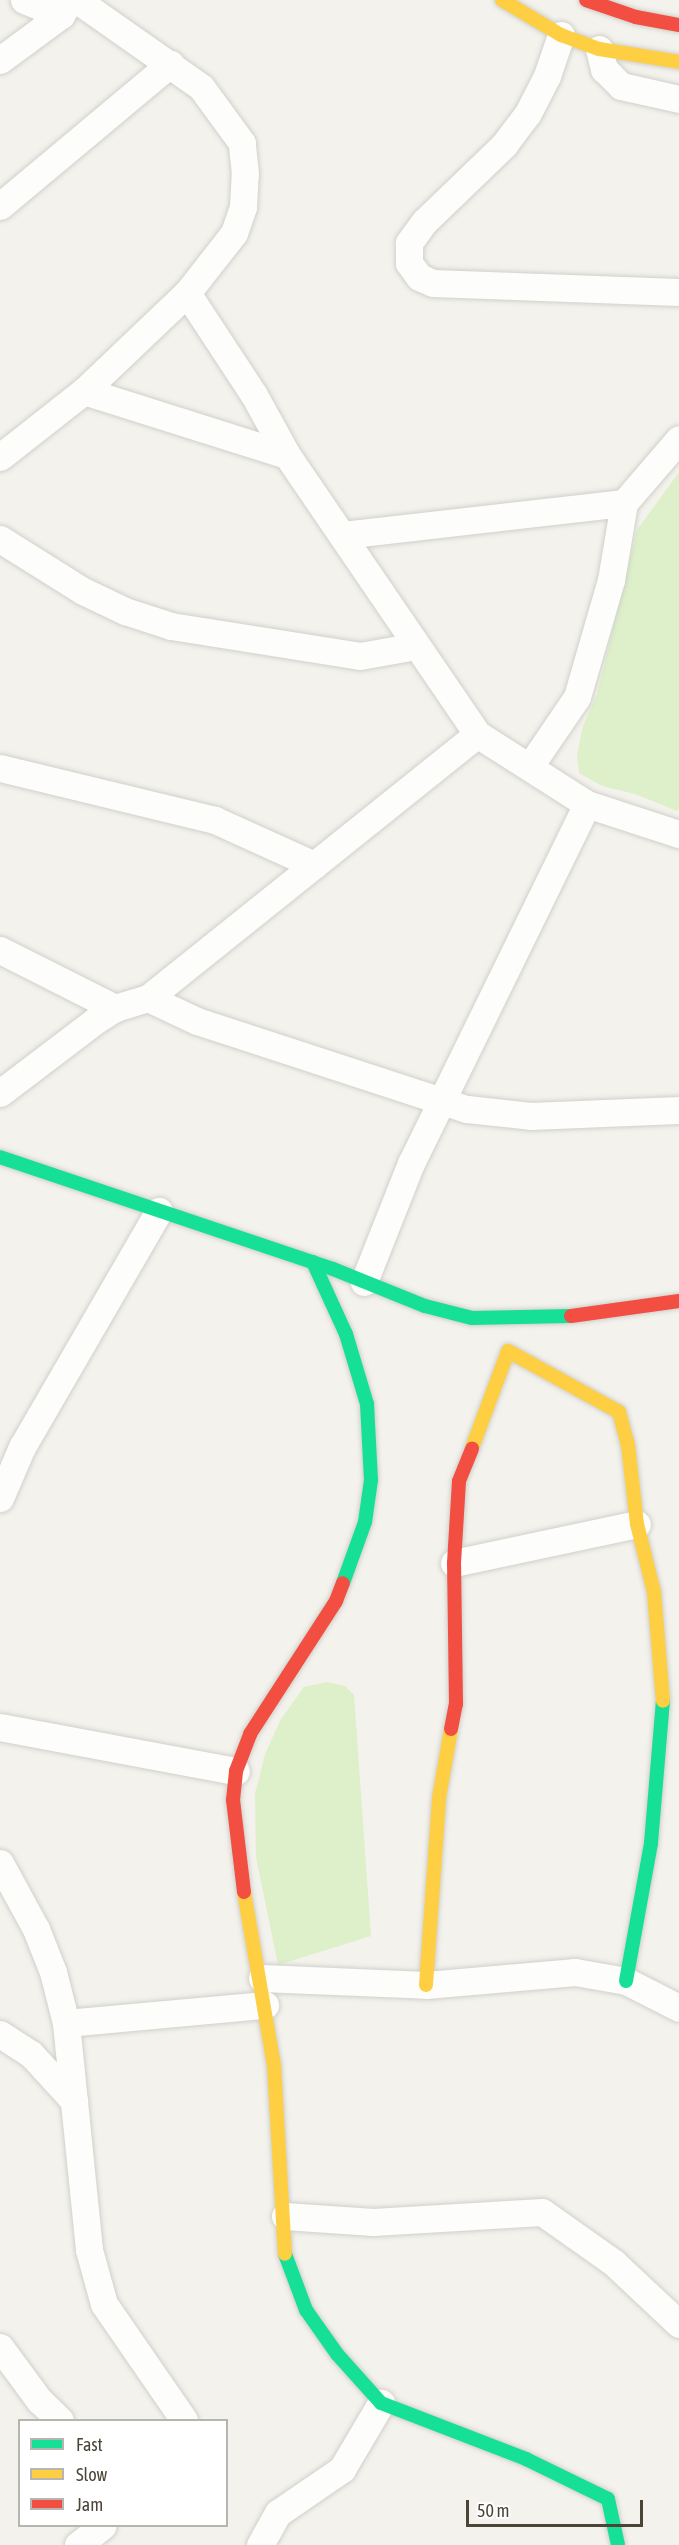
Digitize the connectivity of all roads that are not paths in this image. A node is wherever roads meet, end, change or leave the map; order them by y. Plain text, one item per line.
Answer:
1 (24, 0) edge
2 (502, 0) edge
3 (586, 0) edge
4 (69, 5) edge
5 (637, 8) edge
6 (679, 25) edge
7 (561, 35) junction
8 (599, 49) junction
9 (0, 60) edge
10 (679, 62) edge
11 (170, 64) junction
12 (679, 99) edge
13 (0, 206) edge
14 (188, 292) junction
15 (679, 292) edge
16 (84, 391) junction
17 (679, 439) edge
18 (287, 455) junction
19 (0, 457) edge
20 (624, 503) junction
21 (343, 535) junction
22 (0, 539) edge
23 (416, 646) junction
24 (477, 734) junction
25 (530, 766) junction
26 (0, 768) edge
27 (586, 804) junction
28 (679, 834) edge
29 (314, 865) junction
30 (0, 950) edge
31 (148, 998) junction
32 (115, 1008) junction
33 (0, 1093) edge
34 (442, 1101) junction
35 (679, 1110) edge
36 (0, 1157) edge
37 (159, 1211) junction
38 (313, 1262) junction
39 (364, 1282) junction
40 (679, 1300) edge
41 (506, 1318) junction
42 (508, 1351) junction
43 (0, 1498) edge
44 (637, 1524) junction
45 (454, 1563) junction
46 (0, 1727) edge
47 (236, 1771) junction
48 (0, 1863) edge
49 (262, 1978) junction
50 (626, 1981) junction
51 (426, 1985) junction
52 (265, 2005) junction
53 (679, 2008) edge
54 (66, 2024) junction
55 (0, 2034) edge
56 (74, 2101) junction
57 (285, 2216) junction
58 (679, 2324) edge
59 (0, 2347) edge
60 (381, 2403) junction
61 (58, 2419) edge
62 (183, 2419) edge
63 (101, 2527) edge
64 (78, 2545) edge
65 (260, 2545) edge
66 (618, 2545) edge

1 - 4 street
2 - 7 street
3 - 5 street
4 - 9 street
4 - 11 street
5 - 6 street
7 - 8 street
7 - 15 street
8 - 10 street
8 - 12 street
11 - 13 street
11 - 14 street
14 - 16 street
14 - 18 street
16 - 18 street
16 - 19 street
17 - 20 street
18 - 21 street
20 - 21 street
20 - 25 street
21 - 23 street
22 - 23 street
23 - 24 street
24 - 25 street
24 - 29 street
25 - 27 street
26 - 29 street
27 - 28 street
27 - 34 street
29 - 31 street
30 - 32 street
31 - 32 street
31 - 34 street
32 - 33 street
34 - 35 street
34 - 39 street
36 - 37 street
37 - 38 street
37 - 43 street
38 - 39 street
38 - 47 street
39 - 41 street
40 - 41 street
41 - 42 street
42 - 44 street
42 - 45 street
44 - 45 street
44 - 50 street
45 - 51 street
46 - 47 street
47 - 49 street
48 - 54 street
49 - 51 street
49 - 52 street
50 - 51 street
50 - 53 street
52 - 54 street
52 - 57 street
54 - 56 street
55 - 56 street
56 - 62 street
57 - 58 street
57 - 60 street
59 - 61 street
60 - 65 street
60 - 66 street
63 - 64 street

